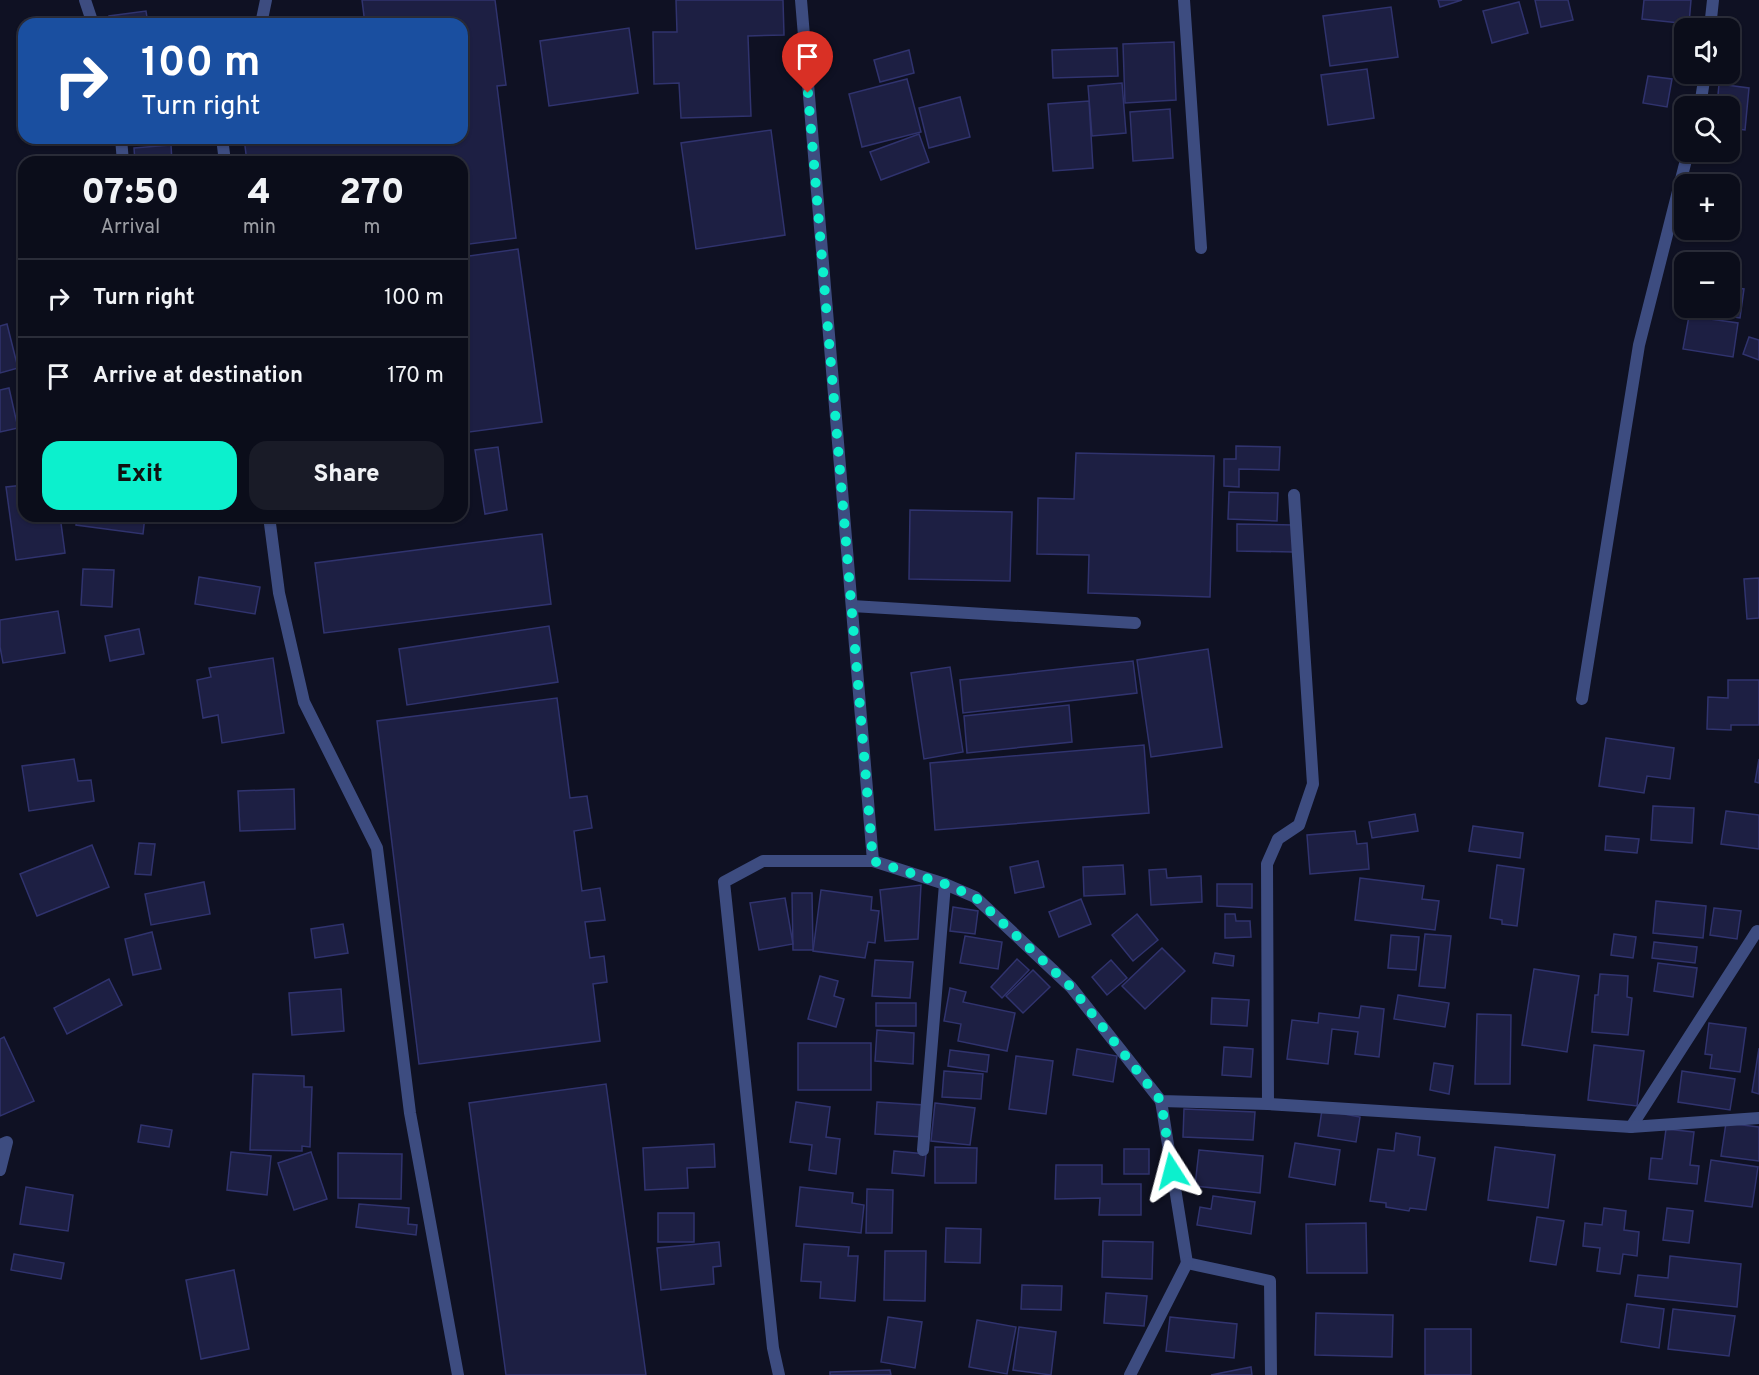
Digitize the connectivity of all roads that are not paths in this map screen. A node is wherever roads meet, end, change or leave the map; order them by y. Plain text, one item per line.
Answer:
1 (86, 0) edge
2 (266, 0) edge
3 (801, 0) edge
4 (1184, 0) edge
5 (1713, 0) edge
6 (91, 18) edge
7 (262, 18) edge
8 (1711, 18) edge
9 (1685, 162) edge
10 (1201, 248) dead end
11 (1294, 495) dead end
12 (270, 522) edge
13 (852, 606) junction
14 (1135, 623) dead end
15 (1582, 699) dead end
16 (873, 861) junction
17 (945, 884) junction
18 (1756, 932) dead end
19 (1161, 1101) junction
20 (1268, 1104) junction
21 (1759, 1118) edge
22 (1631, 1127) junction
23 (0, 1145) edge
24 (923, 1150) dead end
25 (0, 1170) edge
26 (1187, 1263) junction
27 (458, 1375) edge
28 (779, 1375) edge
29 (1130, 1375) edge
30 (1271, 1375) edge

1 - 6 street
2 - 7 street
3 - 13 street
4 - 10 street
5 - 8 street
9 - 15 street
11 - 20 street
12 - 27 street
13 - 14 street
13 - 16 street
16 - 17 street
16 - 28 street
17 - 19 street
17 - 24 street
18 - 22 street
19 - 20 street
19 - 26 street
20 - 22 street
21 - 22 street
23 - 25 street
26 - 29 street
26 - 30 street

